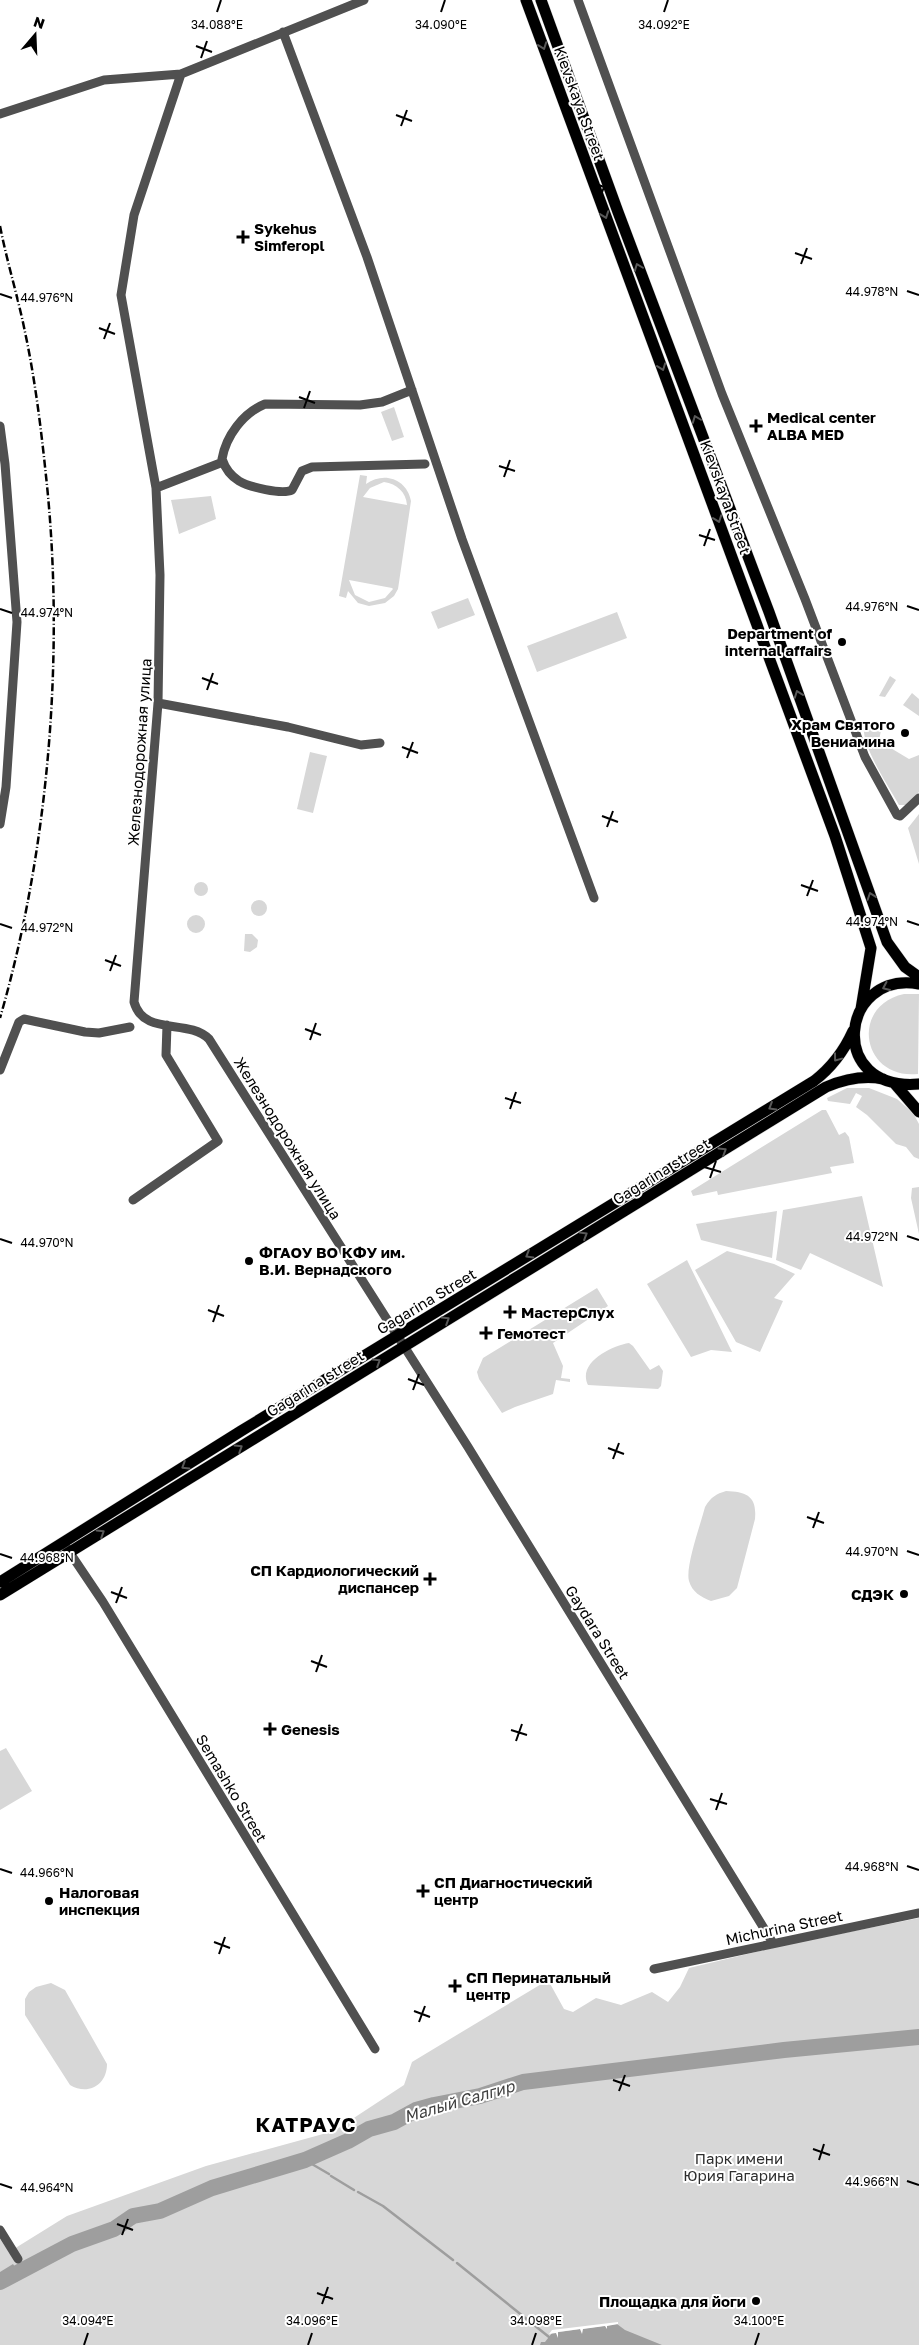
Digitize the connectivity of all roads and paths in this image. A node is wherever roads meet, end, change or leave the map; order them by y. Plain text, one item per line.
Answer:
1 (364, 0) edge
2 (526, 0) edge
3 (541, 0) edge
4 (578, 0) edge
5 (283, 32) junction
6 (181, 74) junction
7 (0, 114) edge
8 (412, 390) junction
9 (0, 426) edge
10 (223, 462) junction
11 (425, 464) dead end
12 (3, 466) edge
13 (156, 488) junction
14 (158, 703) junction
15 (380, 743) dead end
16 (0, 776) edge
17 (6, 787) junction
18 (919, 798) edge
19 (0, 824) edge
20 (594, 898) dead end
21 (919, 977) edge
22 (919, 984) edge
23 (861, 1009) junction
24 (168, 1025) junction
25 (130, 1027) dead end
26 (853, 1031) junction
27 (0, 1070) edge
28 (889, 1081) junction
29 (919, 1084) edge
30 (919, 1112) edge
31 (133, 1200) dead end
32 (401, 1341) junction
33 (66, 1548) junction
34 (0, 1582) edge
35 (0, 1595) edge
36 (919, 1913) edge
37 (774, 1943) junction
38 (654, 1969) dead end
39 (375, 2049) dead end
40 (0, 2230) edge
41 (18, 2259) dead end

1 - 5 street
2 -> 23 main road, Kievskaya Street
21 -> 3 main road, Kievskaya Street
4 - 18 street
5 - 6 street
5 - 8 street
6 - 7 street
6 - 13 street, Железнодорожная улица
8 - 10 street
8 - 20 street
9 - 12 street
10 - 11 street
10 - 13 street
12 - 17 street
13 - 14 street, Железнодорожная улица
14 - 15 street
14 - 24 street, Железнодорожная улица
16 - 17 street
17 - 19 street
22 -> 23 main road
23 - 26 main road, Gagarina Street
24 - 31 street
24 - 32 street, Железнодорожная улица
25 - 27 street
26 - 28 main road
26 -> 32 main road, Gagarina Street
28 - 29 main road, Gagarina Street
28 - 30 main road
32 -> 28 main road, Gagarina Street
32 - 33 main road, Gagarina Street
32 - 37 street, Gaydara Street
33 - 34 main road, Gagarina Street
33 - 35 main road
33 - 39 street, Semashko Street
36 - 37 street, Michurina Street
37 - 38 street, Michurina Street
40 - 41 street

